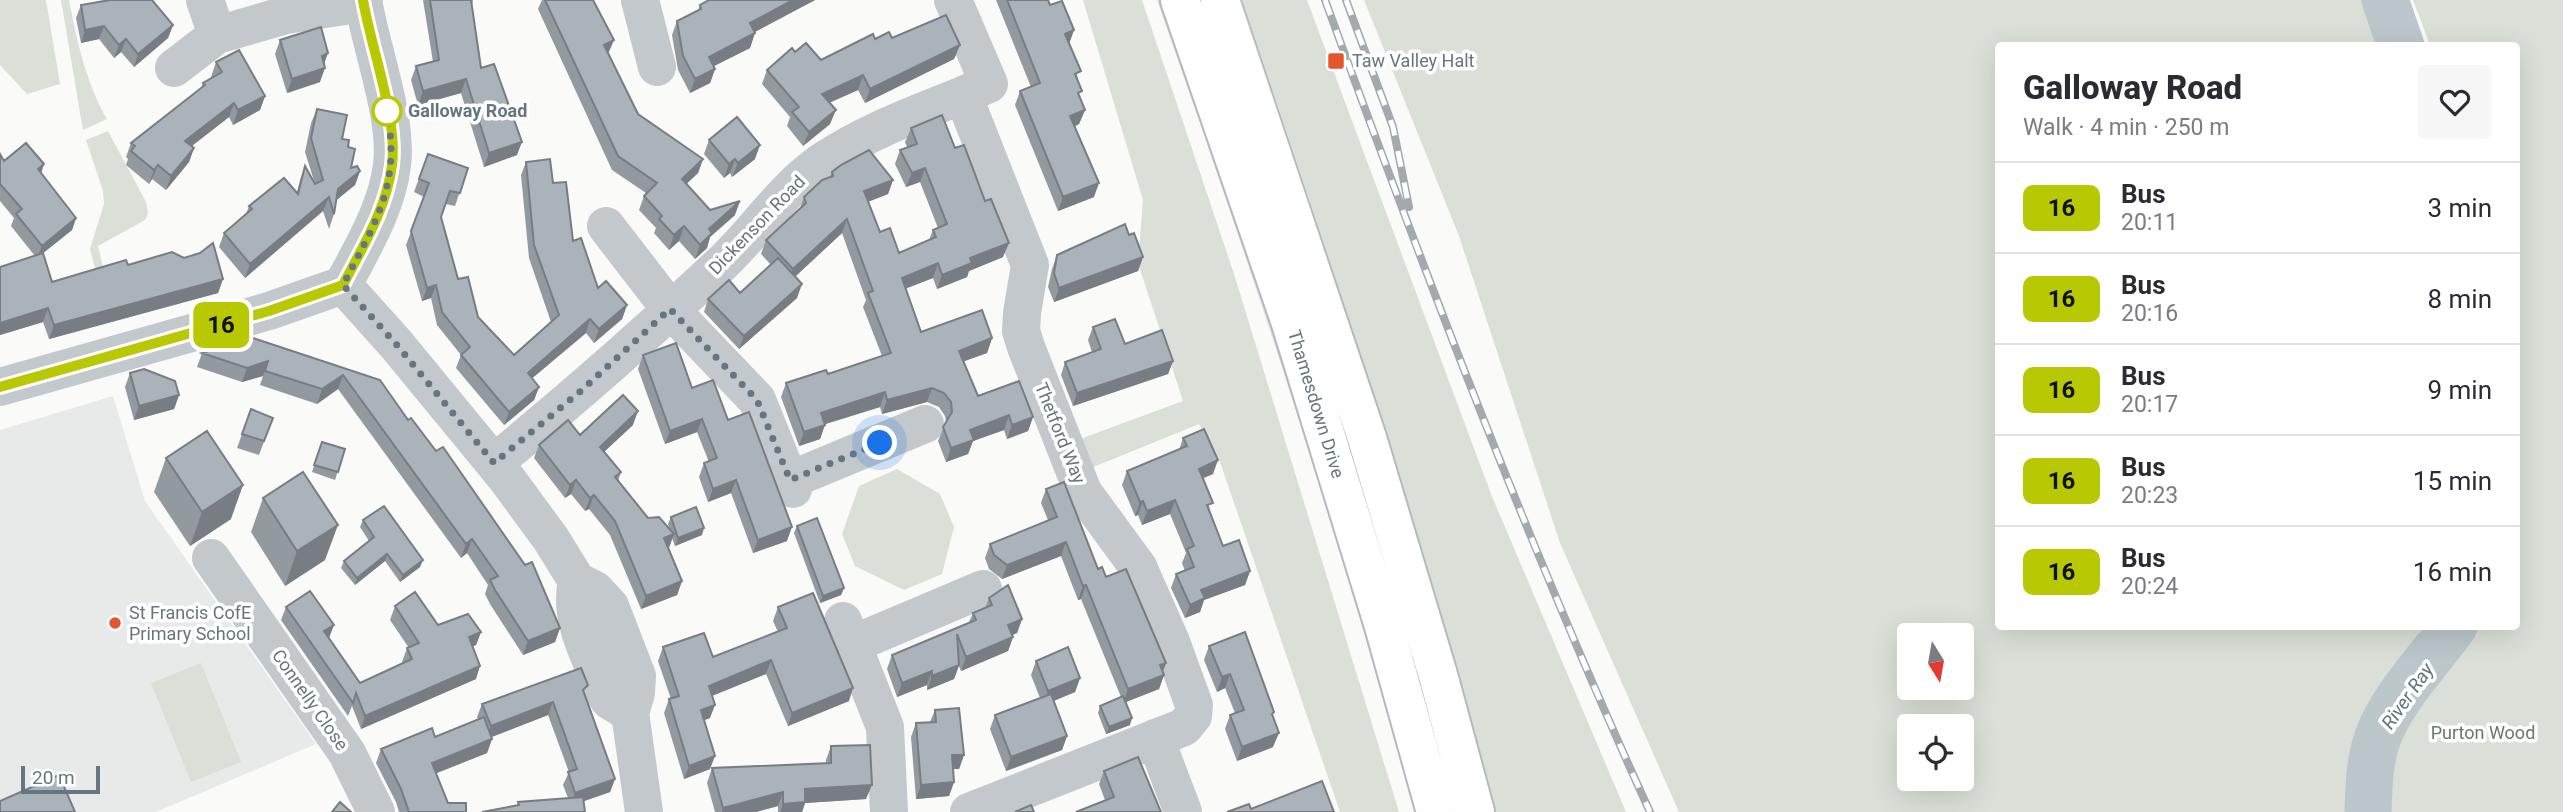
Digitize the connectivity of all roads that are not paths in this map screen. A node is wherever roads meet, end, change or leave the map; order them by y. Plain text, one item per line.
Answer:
1 (640, 0) edge
2 (953, 0) edge
3 (1180, 0) edge
4 (1220, 0) edge
5 (364, 1) edge
6 (211, 18) edge
7 (657, 66) dead end
8 (174, 68) dead end
9 (963, 95) junction
10 (606, 226) dead end
11 (343, 285) junction
12 (670, 309) junction
13 (0, 387) edge
14 (925, 424) dead end
15 (494, 463) junction
16 (211, 558) dead end
17 (983, 589) dead end
18 (1155, 738) junction
19 (376, 812) edge
20 (644, 812) edge
21 (890, 812) edge
22 (969, 812) edge
23 (1183, 812) edge
24 (1436, 812) edge
25 (1475, 812) edge

1 - 7 street
2 - 9 street
3 - 24 main road, Thamesdown Drive
4 - 25 main road, Thamesdown Drive
5 - 6 street
5 - 11 street
6 - 8 street
9 - 12 street, Dickenson Road
9 - 18 street, Thetford Way
10 - 12 street
11 - 13 street
11 - 15 street
12 - 14 street
12 - 15 street, Dickenson Road
15 - 20 street
16 - 19 street, Connelly Close
17 - 21 street
18 - 22 street, Thetford Way
18 - 23 street

